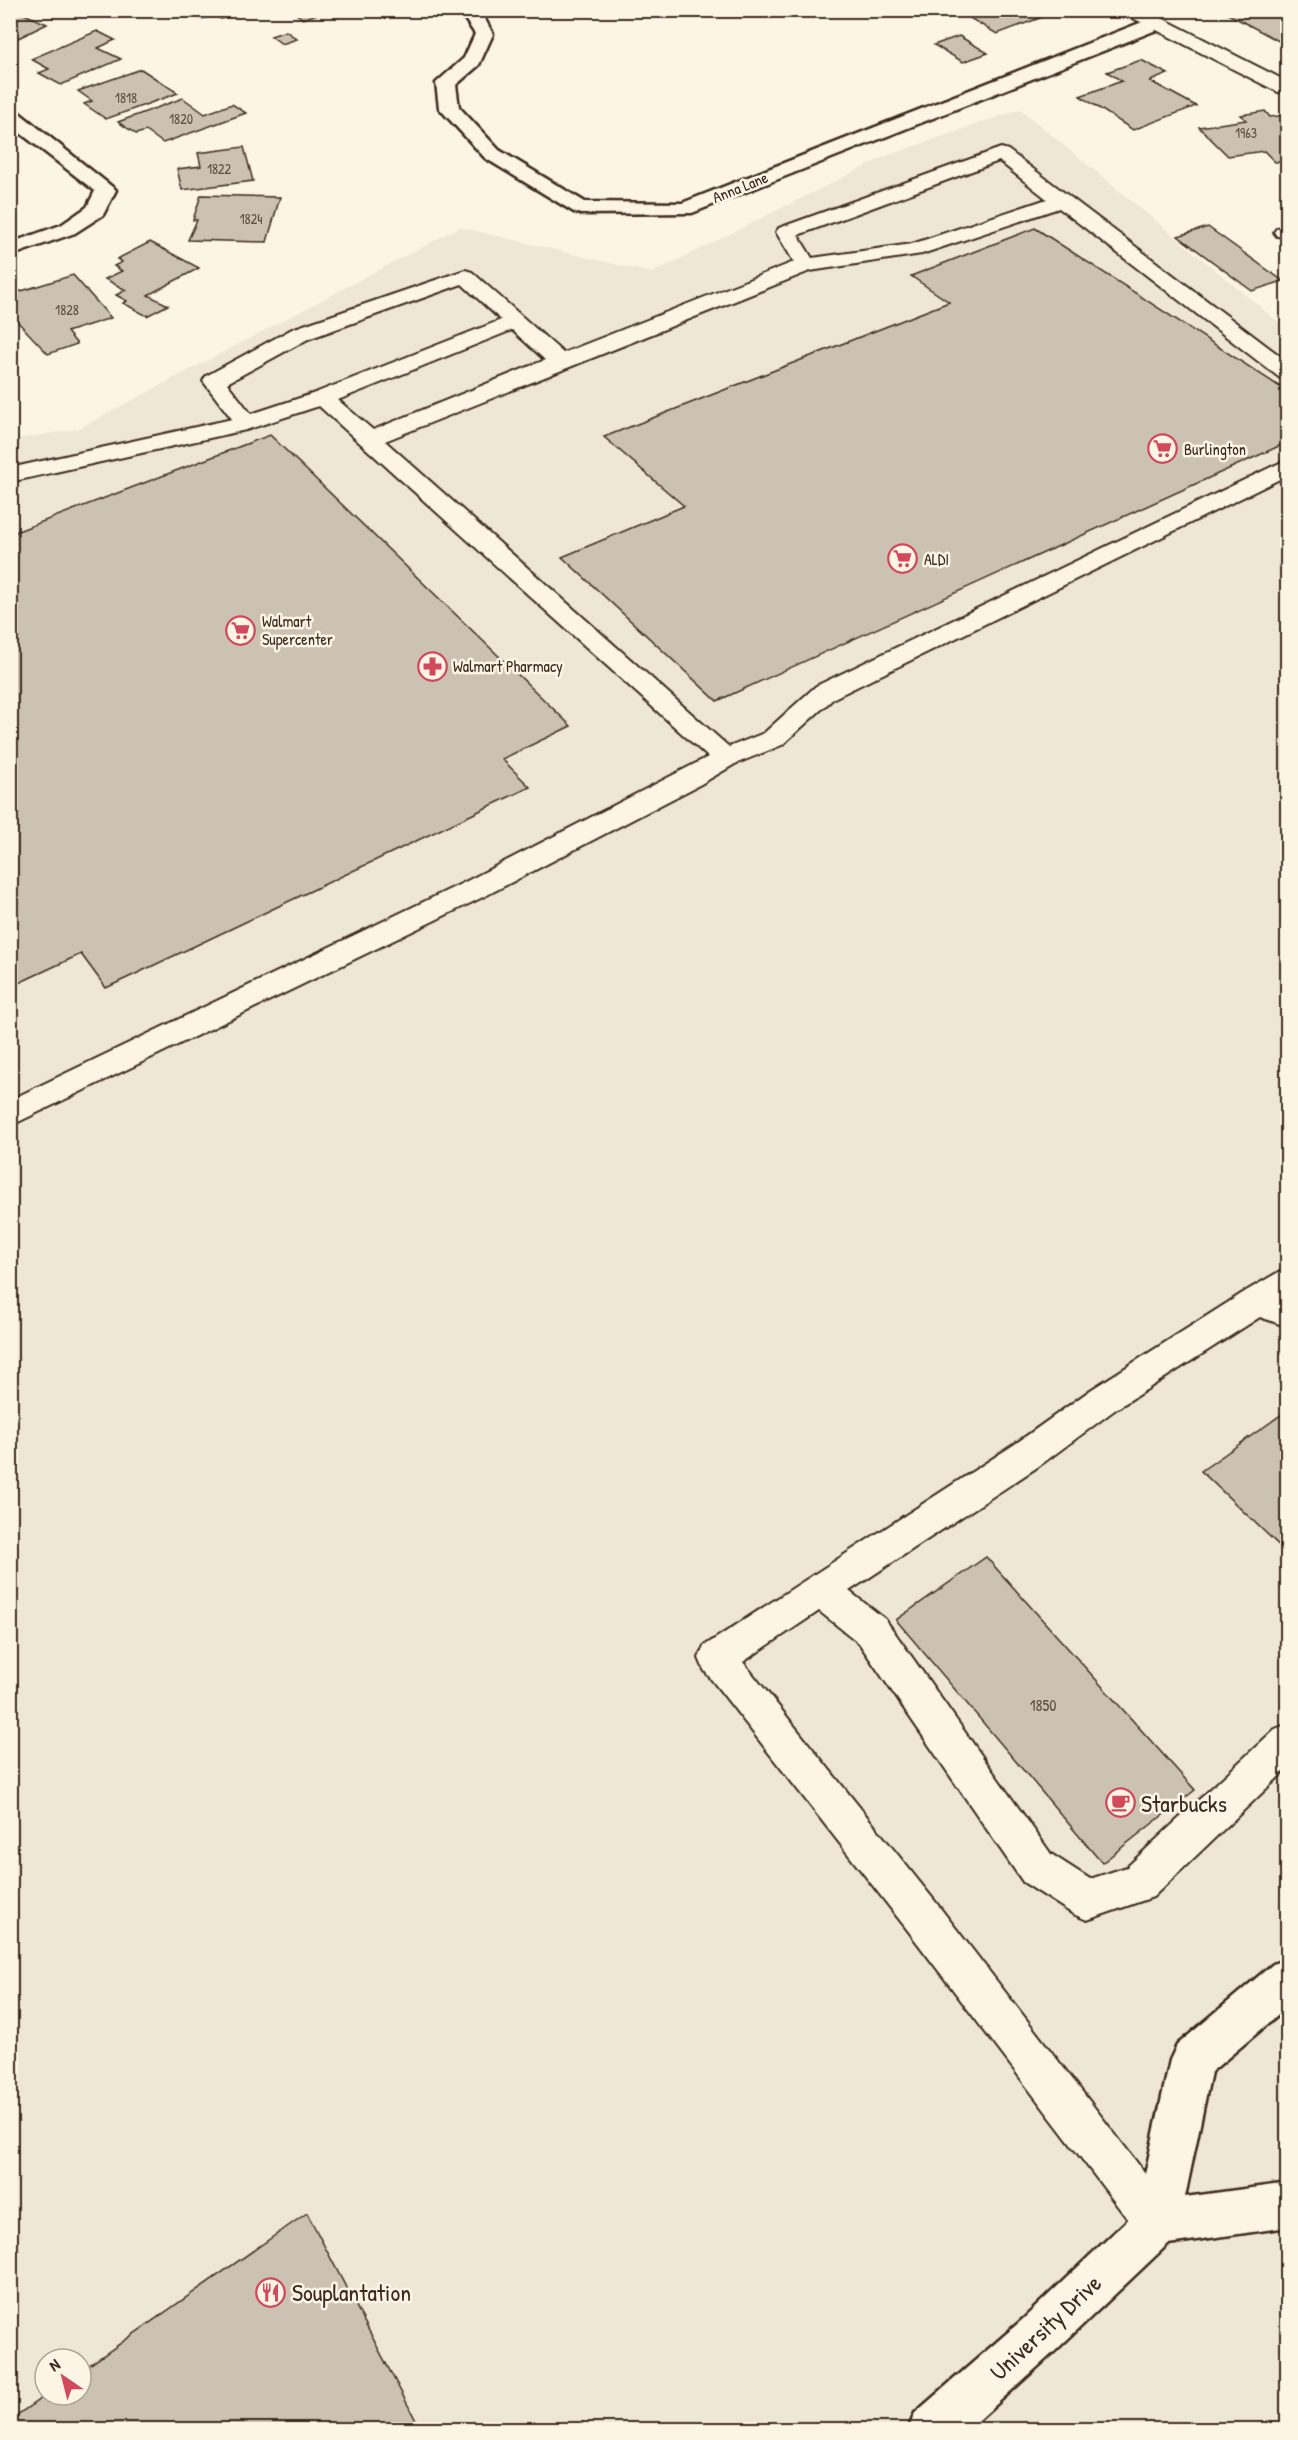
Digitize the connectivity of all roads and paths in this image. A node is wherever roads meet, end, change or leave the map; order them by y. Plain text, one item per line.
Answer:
1 (468, 10) edge
2 (1131, 10) edge
3 (1156, 23) junction
4 (1286, 88) dead end
5 (10, 115) edge
6 (1062, 200) junction
7 (10, 250) edge
8 (806, 266) junction
9 (517, 321) junction
10 (560, 362) junction
11 (1287, 373) edge
12 (323, 398) junction
13 (246, 423) junction
14 (371, 439) junction
15 (1287, 466) edge
16 (10, 475) edge
17 (726, 758) junction
18 (10, 1114) edge
19 (1287, 1281) edge
20 (1272, 1307) edge
21 (820, 1590) junction
22 (1287, 1742) edge
23 (1287, 1979) edge
24 (1287, 2205) edge
25 (1157, 2223) junction
26 (932, 2430) edge

1 - 3 street, Anna Lane
2 - 3 lane
3 - 4 lane
5 - 7 street
6 - 8 lane
6 - 8 lane
6 - 11 lane
8 - 10 lane
9 - 10 lane
9 - 12 lane
9 - 13 lane
10 - 14 lane
12 - 13 lane
12 - 14 lane
13 - 16 lane
14 - 17 lane
15 - 17 lane
17 - 18 lane
19 - 20 lane
20 - 21 lane
21 - 22 lane
21 - 25 lane
23 - 25 street
24 - 25 street
25 - 26 street, University Drive

